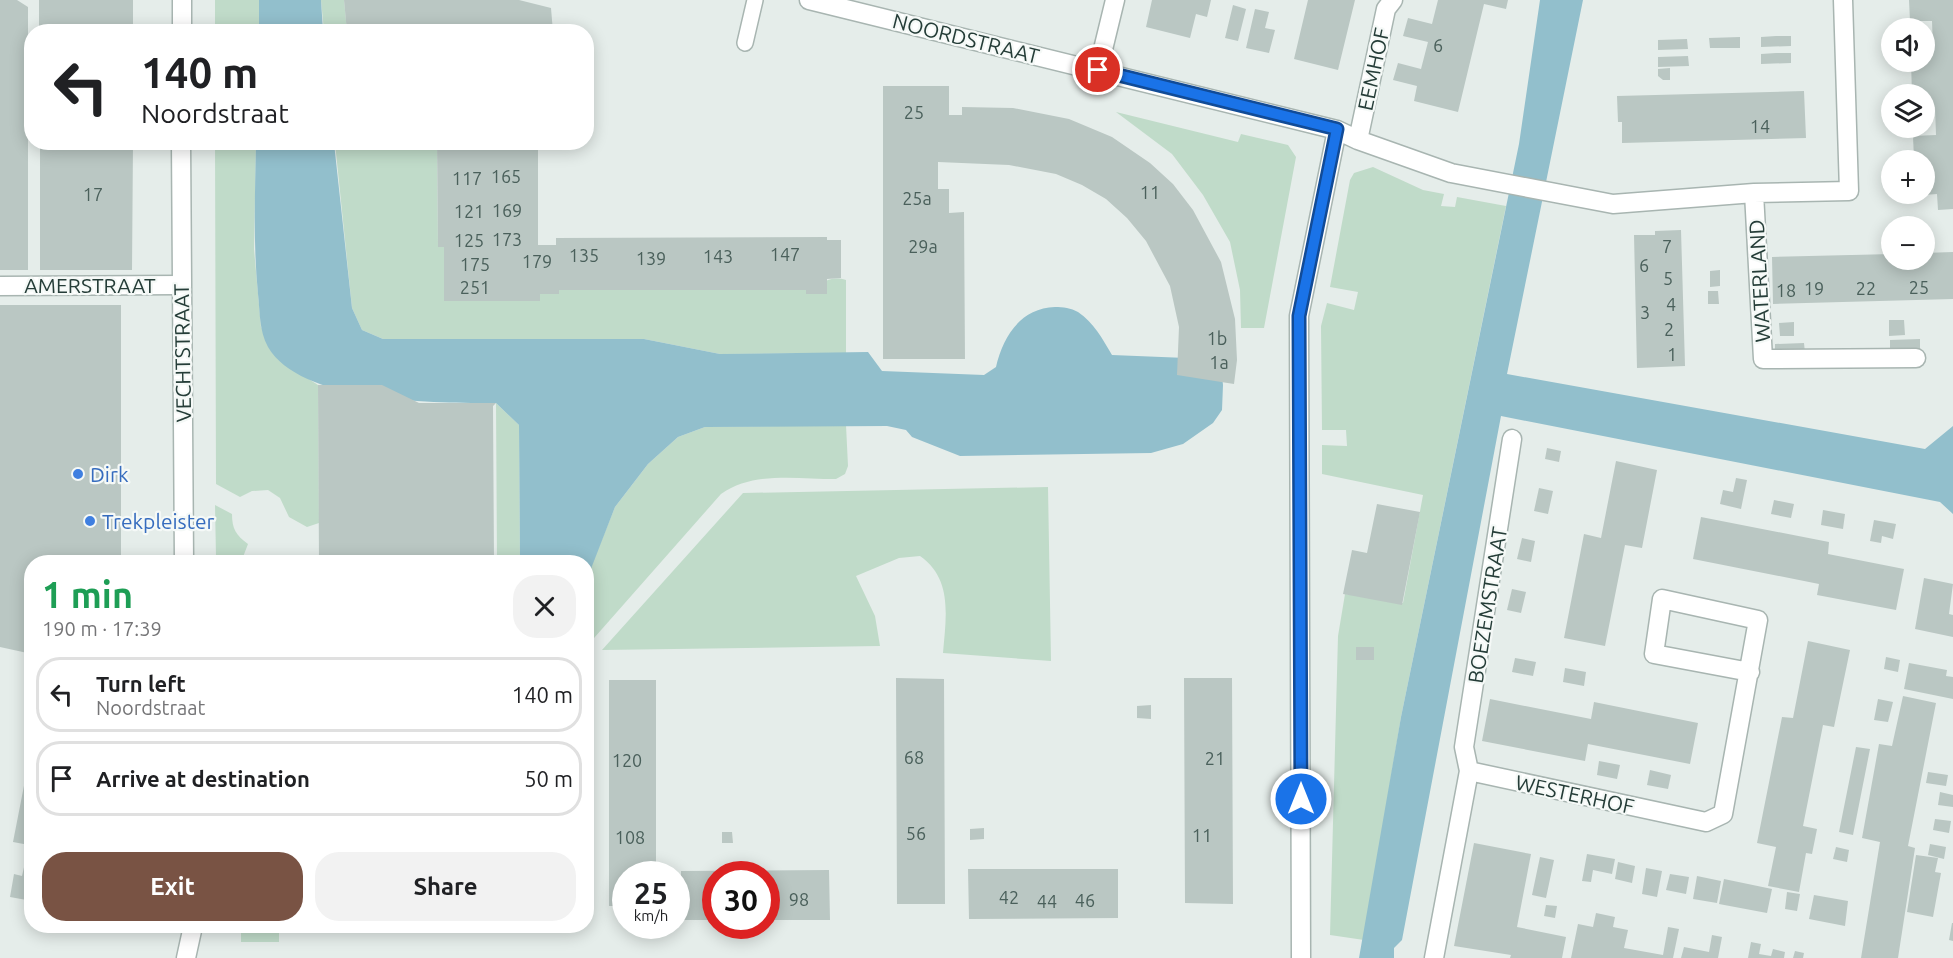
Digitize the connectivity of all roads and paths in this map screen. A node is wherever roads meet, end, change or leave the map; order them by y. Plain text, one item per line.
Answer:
1 (182, 0) edge
2 (755, 0) edge
3 (809, 0) edge
4 (1115, 0) edge
5 (1393, 0) edge
6 (1843, 0) edge
7 (182, 24) edge
8 (745, 43) dead end
9 (1098, 70) junction
10 (1337, 129) junction
11 (1358, 140) junction
12 (181, 150) edge
13 (1504, 183) joint
14 (1754, 193) junction
15 (181, 285) junction
16 (0, 286) edge
17 (1916, 358) dead end
18 (1512, 439) dead end
19 (184, 555) edge
20 (1750, 672) junction
21 (1469, 771) junction
22 (191, 933) edge
23 (186, 958) edge
24 (1301, 958) edge
25 (1434, 958) edge

1 - 7 street
2 - 8 lane
3 - 9 street, NOORDSTRAAT
4 - 9 street
5 - 11 street, EEMHOF
6 - 14 street, WATERLAND
9 - 10 street, NOORDSTRAAT
10 - 11 street, NOORDSTRAAT
10 - 24 street
11 - 13 street, NOORDSTRAAT
12 - 15 street, VECHTSTRAAT
13 - 14 street, WATERLAND
14 - 17 street, WATERLAND
15 - 16 street, AMERSTRAAT
15 - 19 street, VECHTSTRAAT
18 - 21 street, BOEZEMSTRAAT
20 - 20 street, WESTERHOF
20 - 21 street, WESTERHOF
21 - 25 street
22 - 23 street

